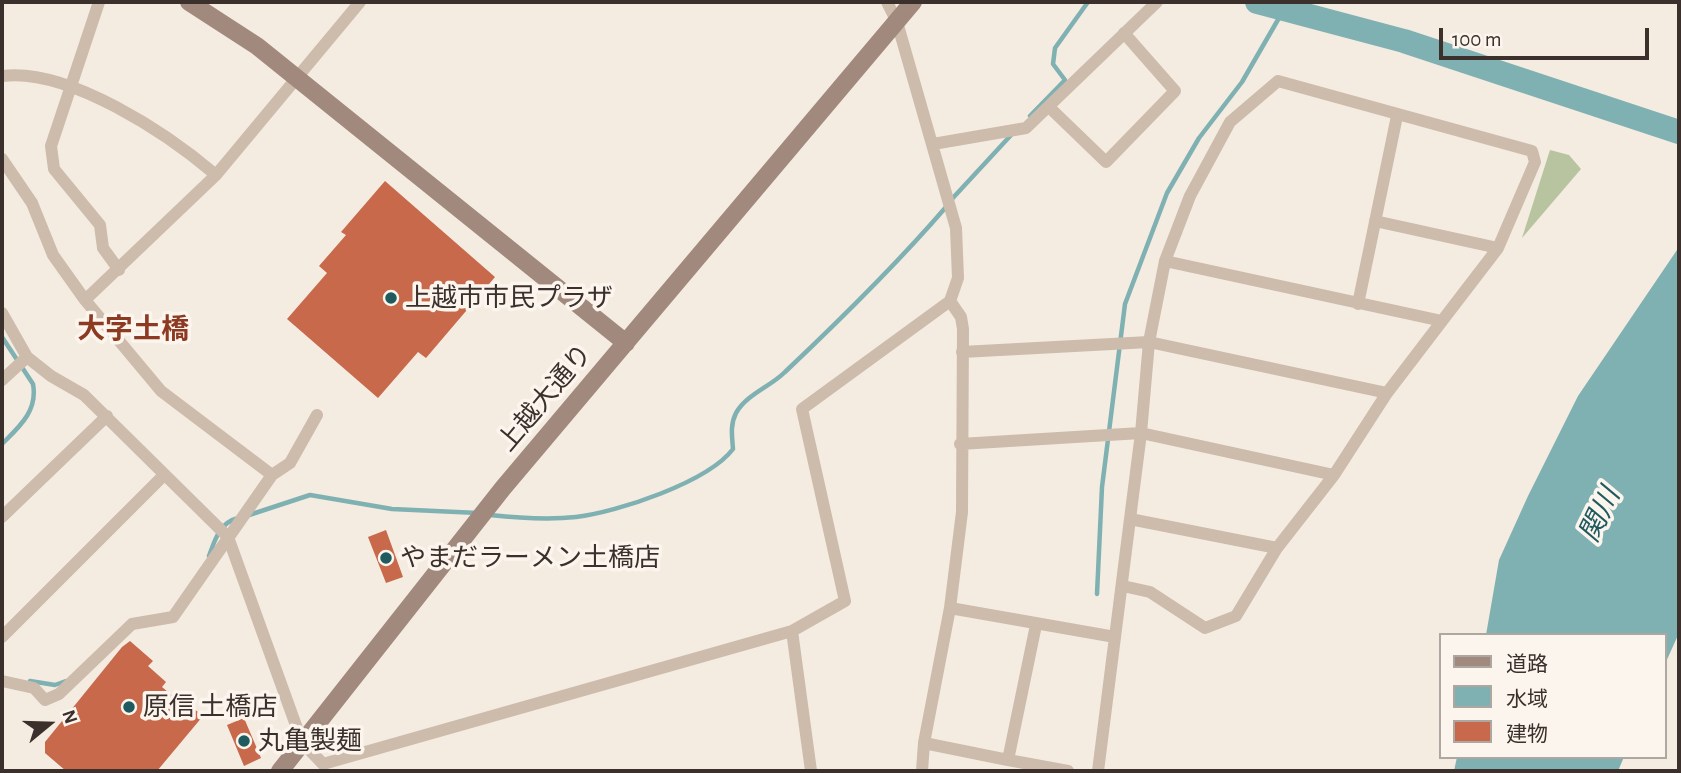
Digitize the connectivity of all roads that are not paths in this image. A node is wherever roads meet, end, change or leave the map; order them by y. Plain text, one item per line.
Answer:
1 (99, 2) edge
2 (189, 2) edge
3 (360, 2) edge
4 (887, 2) edge
5 (913, 2) edge
6 (1157, 2) edge
7 (897, 22) junction
8 (1124, 33) junction
9 (2, 76) edge
10 (298, 80) junction
11 (70, 88) junction
12 (1049, 107) junction
13 (1397, 116) junction
14 (933, 144) junction
15 (2, 159) edge
16 (216, 175) junction
17 (1375, 221) junction
18 (1498, 248) junction
19 (1165, 261) junction
20 (119, 270) junction
21 (85, 300) junction
22 (950, 301) junction
23 (1358, 304) junction
24 (2, 313) edge
25 (1442, 321) junction
26 (1149, 342) junction
27 (626, 344) junction
28 (962, 352) junction
29 (27, 356) junction
30 (2, 380) edge
31 (1387, 393) junction
32 (317, 415) dead end
33 (107, 416) junction
34 (1141, 433) junction
35 (960, 444) junction
36 (272, 475) junction
37 (1334, 475) junction
38 (163, 476) junction
39 (2, 517) edge
40 (1130, 519) junction
41 (228, 537) junction
42 (1277, 548) junction
43 (1123, 586) junction
44 (950, 608) junction
45 (1036, 625) junction
46 (792, 631) junction
47 (2, 637) edge
48 (1115, 637) junction
49 (2, 681) edge
50 (302, 742) junction
51 (924, 743) junction
52 (1008, 760) junction
53 (279, 771) edge
54 (811, 771) edge
55 (922, 771) edge
56 (1068, 771) edge
57 (1098, 771) edge

1 - 11 street
2 - 10 main road
3 - 10 street
4 - 7 street
5 - 7 main road, 上越大通り
6 - 8 street
7 - 14 street
7 - 27 main road, 上越大通り
8 - 12 street
8 - 12 street
9 - 11 street
10 - 16 street
10 - 27 main road
11 - 16 street
11 - 20 street
12 - 14 street
13 - 17 street
13 - 18 street
13 - 19 street
14 - 22 street
15 - 21 street
16 - 20 street
17 - 18 street
17 - 23 street
18 - 25 street
19 - 23 street
19 - 26 street
20 - 21 street
21 - 36 street
22 - 28 street
22 - 46 street
23 - 25 street
24 - 29 street
25 - 31 street
26 - 28 street
26 - 31 street
26 - 34 street
27 - 50 main road, 上越大通り
28 - 35 street
29 - 30 street
29 - 33 street
31 - 37 street
32 - 36 street
33 - 38 street
33 - 39 street
34 - 35 street
34 - 37 street
34 - 40 street
35 - 44 street
36 - 41 street
37 - 42 street
38 - 41 street
38 - 47 street
40 - 42 street
40 - 43 street
41 - 49 street
41 - 50 street
42 - 43 street
43 - 48 street
44 - 45 street
44 - 51 street
45 - 48 street
45 - 52 street
46 - 50 street
46 - 54 street
48 - 57 street
50 - 53 main road, 上越大通り
51 - 52 street
51 - 55 street
52 - 56 street

